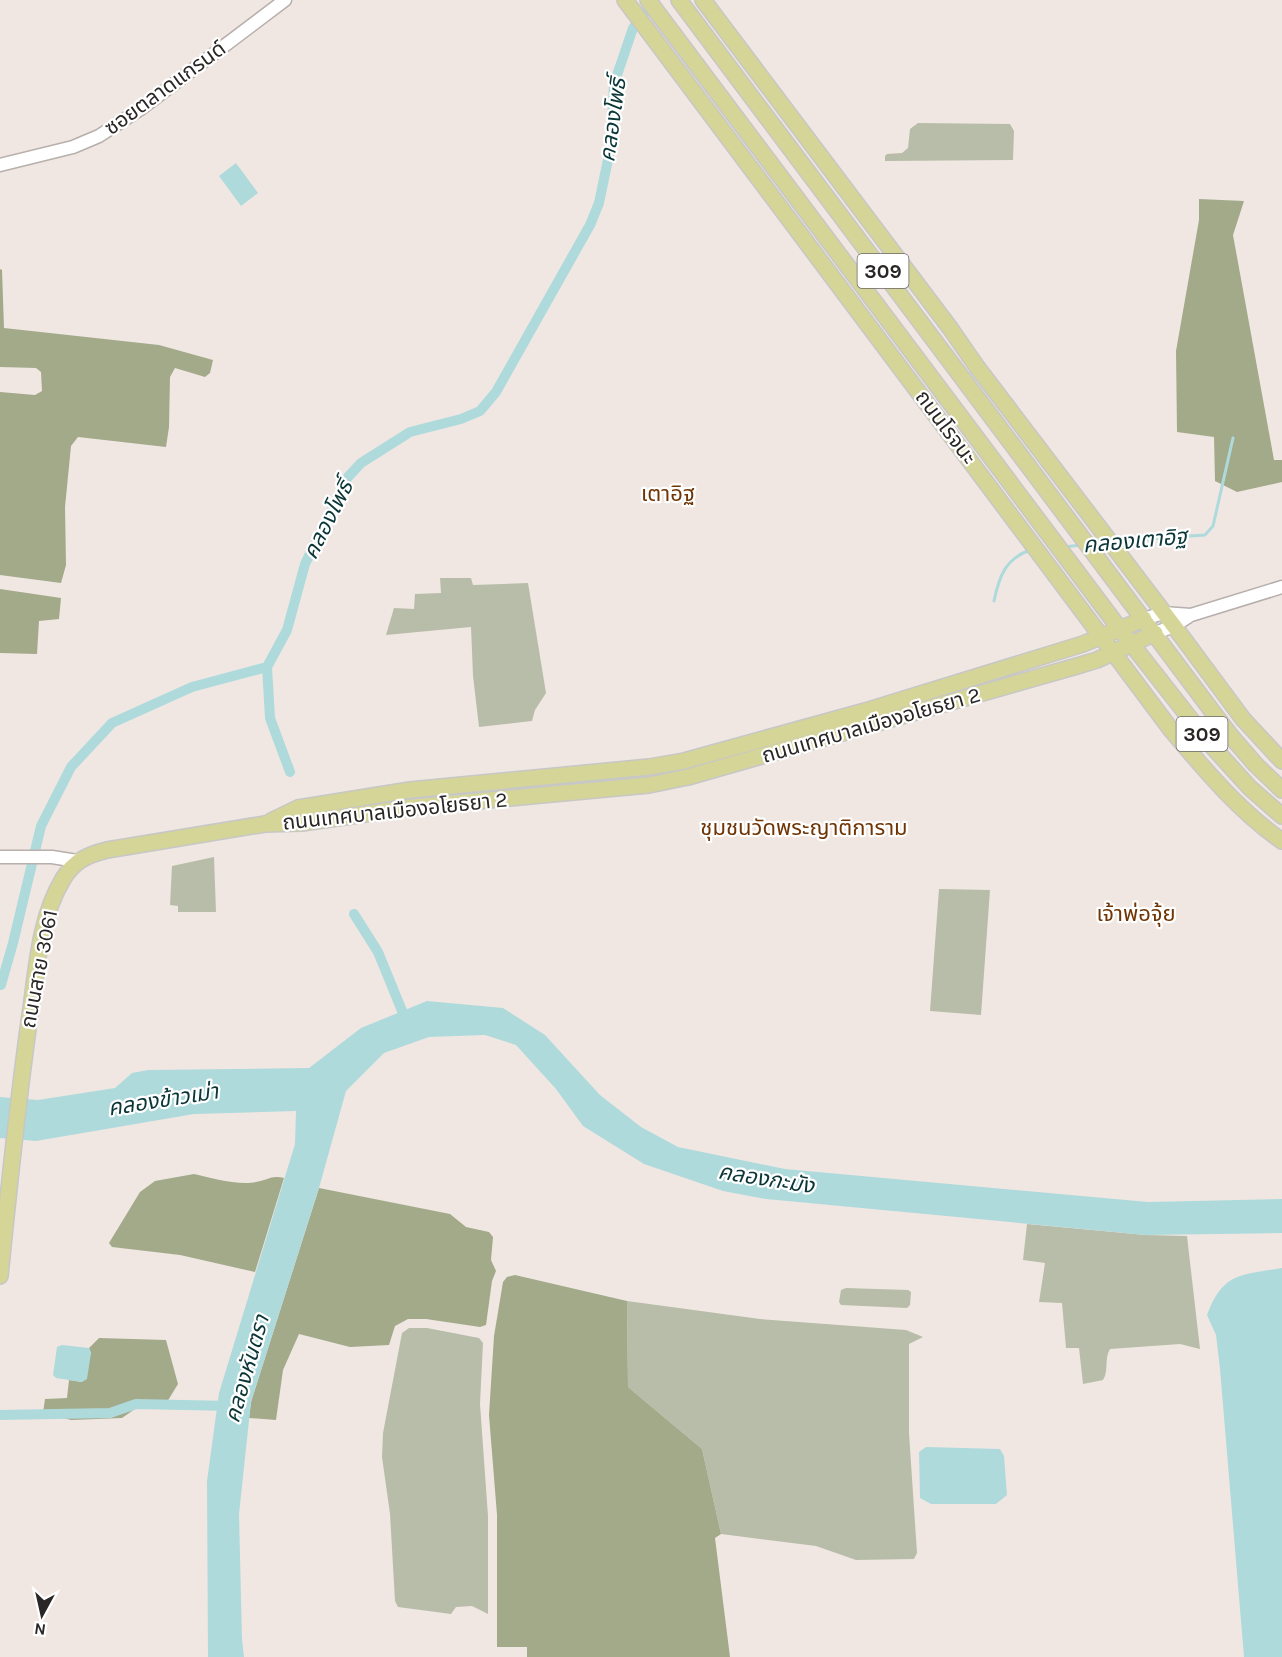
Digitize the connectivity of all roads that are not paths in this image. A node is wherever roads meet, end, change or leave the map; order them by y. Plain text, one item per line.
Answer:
1 (285, 0) edge
2 (625, 0) edge
3 (648, 0) edge
4 (703, 0) edge
5 (682, 4) edge
6 (0, 165) edge
7 (950, 328) junction
8 (934, 339) junction
9 (913, 353) junction
10 (898, 363) junction
11 (1282, 587) edge
12 (1163, 613) junction
13 (1191, 615) junction
14 (1144, 619) junction
15 (1174, 626) junction
16 (1119, 628) junction
17 (1155, 633) junction
18 (1101, 636) junction
19 (1131, 643) junction
20 (1112, 652) junction
21 (1282, 761) edge
22 (1282, 790) edge
23 (1282, 816) edge
24 (265, 824) junction
25 (1282, 841) edge
26 (4, 857) edge
27 (77, 861) junction
28 (0, 1276) edge

1 - 6 street, ซอยตลาดแกรนด์
2 - 10 main road, ถนนโรจนะ
3 - 9 main road, ถนนโรจนะ / 309
4 - 7 main road
5 - 8 main road, ถนนโรจนะ / 309
7 - 8 main road
7 - 12 main road
8 - 14 main road, ถนนโรจนะ / 309
9 - 10 main road
9 - 16 main road, ถนนโรจนะ / 309
10 - 18 main road, ถนนโรจนะ
11 - 13 street
12 - 13 street
12 - 14 street
12 - 15 main road
13 - 15 street
14 - 16 main road, ถนนเทศบาลเมืองอโยธยา 2
14 - 17 main road, ถนนโรจนะ / 309
15 - 17 street
15 - 21 main road
16 - 18 main road, ถนนเทศบาลเมืองอโยธยา 2
16 - 19 main road, ถนนโรจนะ / 309
17 - 19 main road, ถนนเทศบาลเมืองอโยธยา 2
17 - 22 main road, ถนนโรจนะ / 309
18 - 20 main road, ถนนโรจนะ
18 - 24 main road, ถนนเทศบาลเมืองอโยธยา 2
19 - 20 main road, ถนนเทศบาลเมืองอโยธยา 2
19 - 23 main road, ถนนโรจนะ / 309
20 - 24 main road, ถนนเทศบาลเมืองอโยธยา 2
20 - 25 main road, ถนนโรจนะ
24 - 27 main road
26 - 27 street
27 - 28 main road, ถนนสาย 3061

